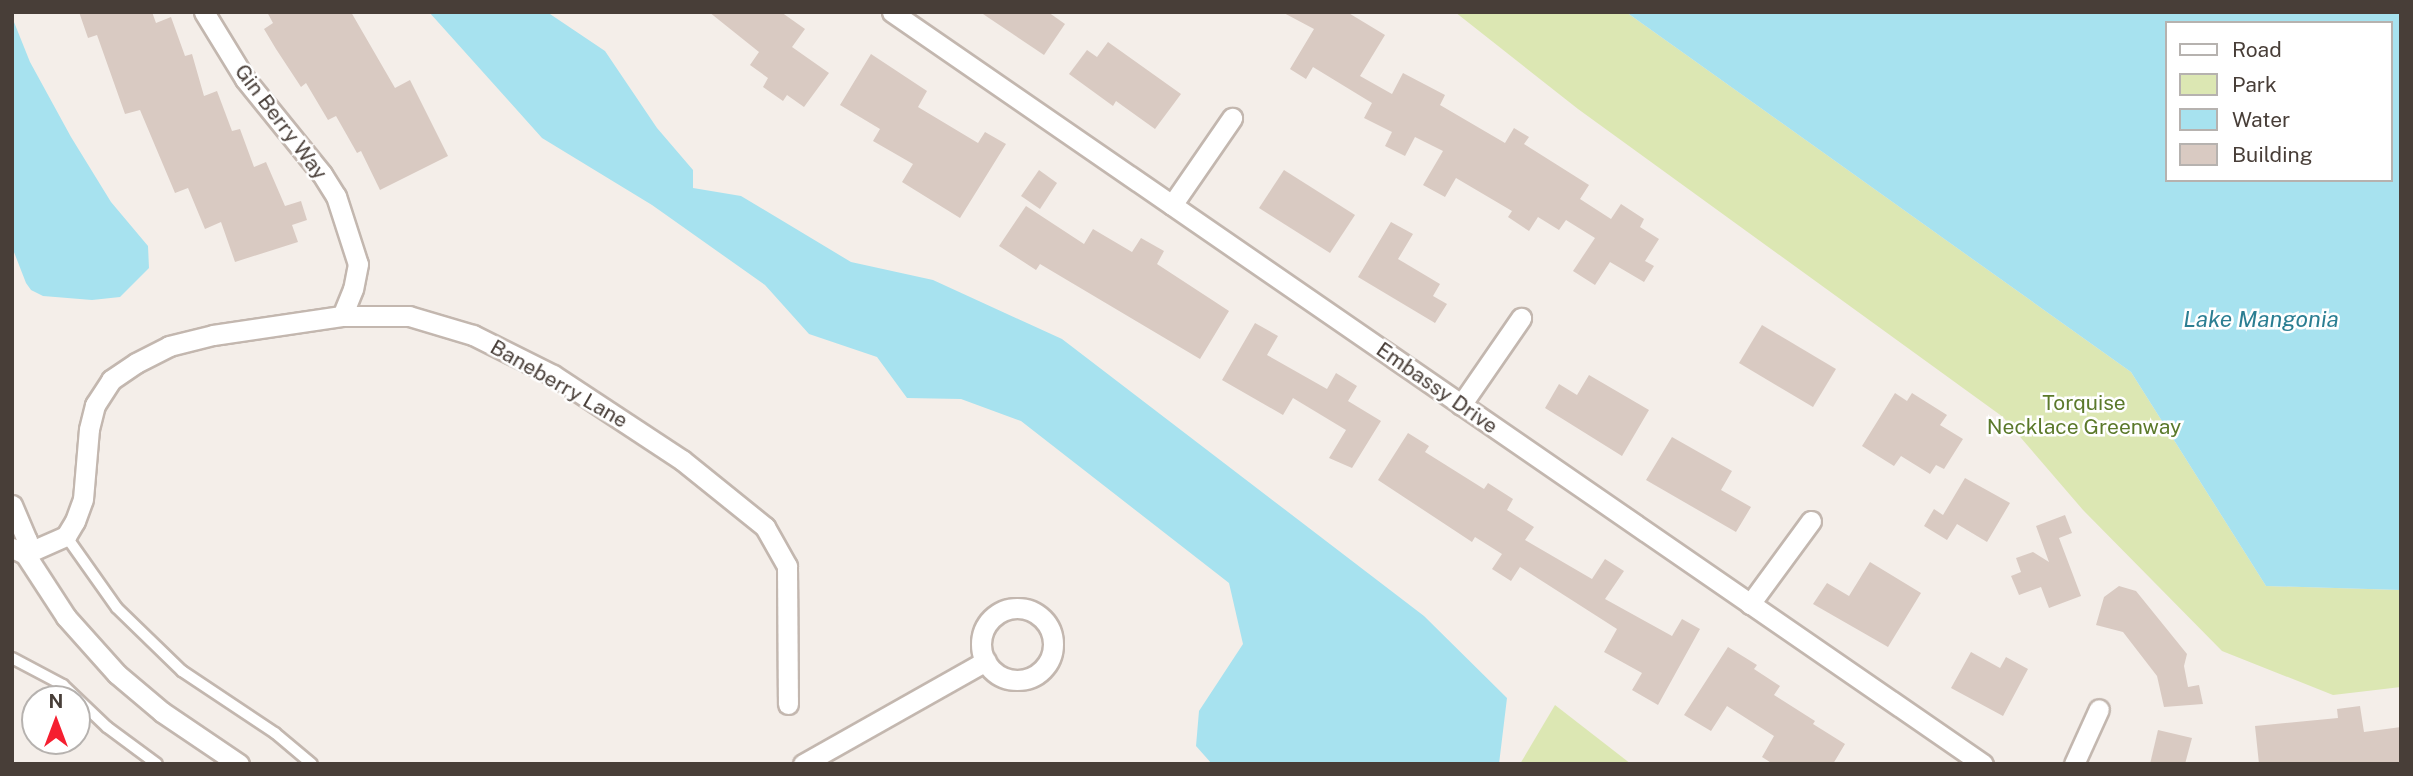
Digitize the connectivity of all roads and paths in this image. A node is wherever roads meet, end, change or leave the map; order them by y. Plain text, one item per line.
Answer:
1 (204, 12) edge
2 (892, 12) edge
3 (1232, 118) dead end
4 (1172, 205) junction
5 (342, 316) junction
6 (1521, 318) dead end
7 (1461, 405) junction
8 (12, 505) edge
9 (1811, 521) dead end
10 (66, 536) junction
11 (16, 554) edge
12 (1750, 604) junction
13 (12, 658) edge
14 (986, 661) dead end
15 (788, 704) dead end
16 (2099, 709) dead end
17 (157, 764) edge
18 (239, 764) edge
19 (312, 764) edge
20 (803, 764) edge
21 (1983, 764) edge
22 (2074, 764) edge

1 - 5 street, Gin Berry Way
2 - 4 street, Embassy Drive
3 - 4 street
4 - 7 street, Embassy Drive
5 - 10 street, Baneberry Lane
5 - 15 street, Baneberry Lane
6 - 7 street
7 - 12 street, Embassy Drive
8 - 11 street
9 - 12 street
10 - 11 street
10 - 19 lane
11 - 18 street
12 - 21 street, Embassy Drive
13 - 17 lane
14 - 20 street
16 - 22 street

